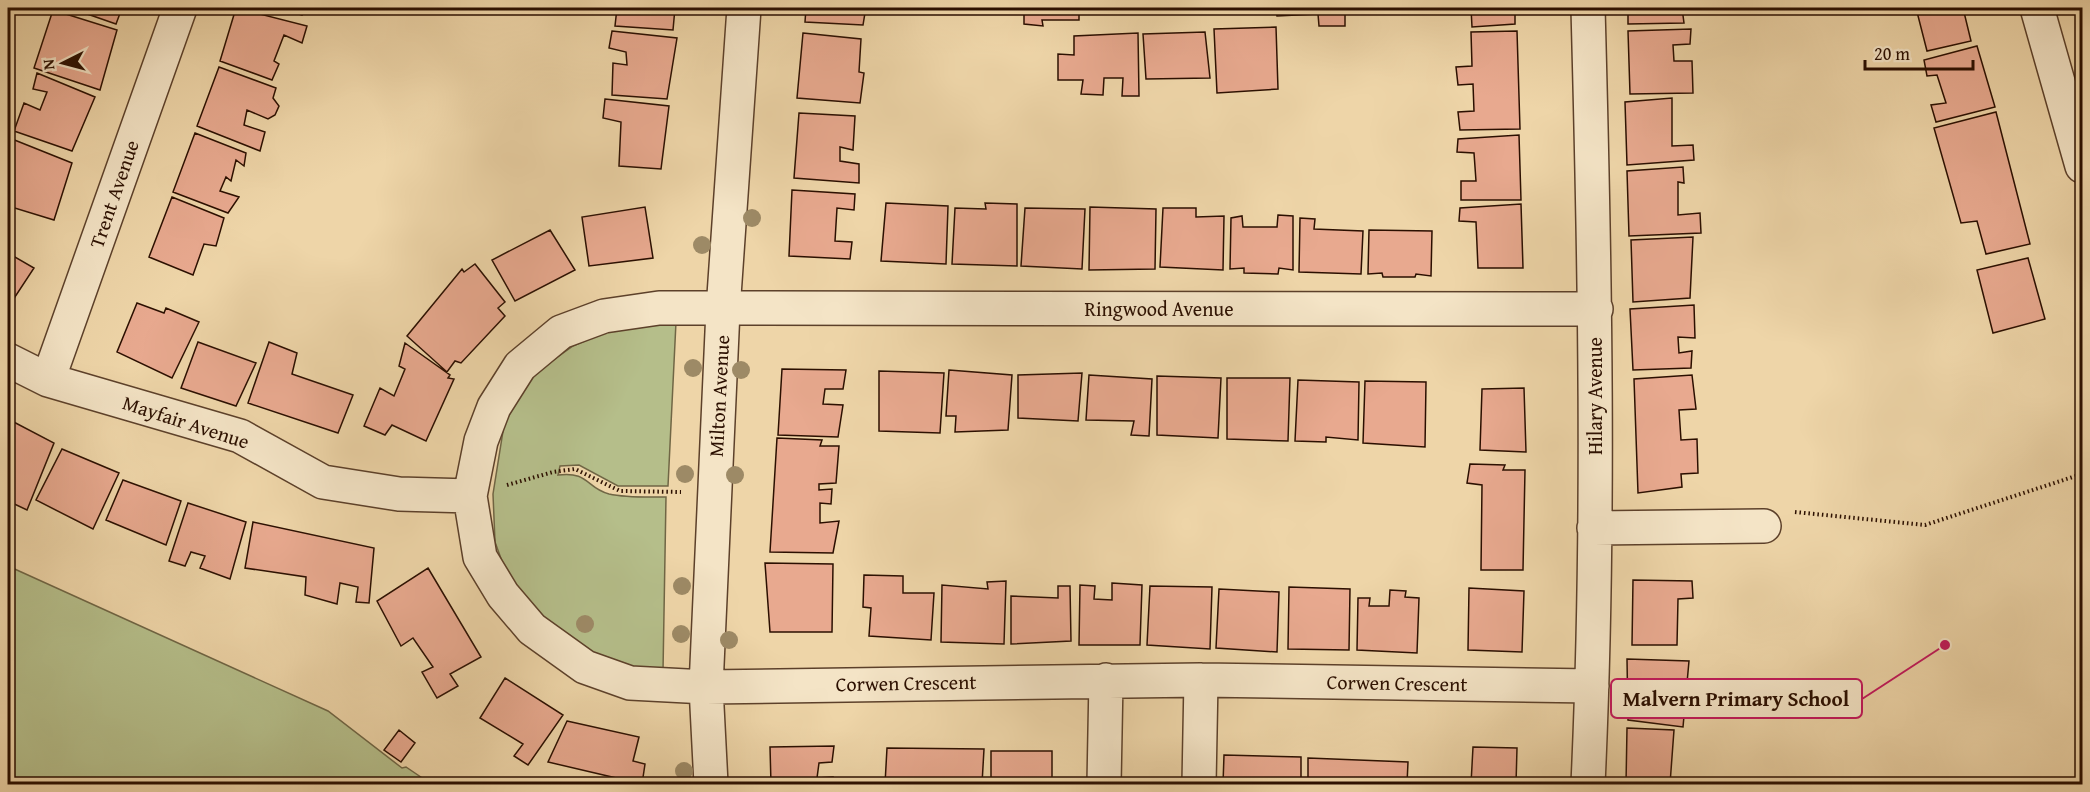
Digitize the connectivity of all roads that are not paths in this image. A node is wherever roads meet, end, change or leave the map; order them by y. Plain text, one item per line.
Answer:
1 (180, 8) edge
2 (744, 8) edge
3 (1588, 8) edge
4 (2037, 8) edge
5 (2082, 166) edge
6 (1596, 309) junction
7 (723, 310) junction
8 (8, 360) edge
9 (48, 380) junction
10 (470, 496) junction
11 (1764, 526) road end
12 (1594, 528) junction
13 (1106, 680) junction
14 (1201, 680) junction
15 (1592, 686) junction
16 (706, 687) junction
17 (711, 784) edge
18 (1104, 784) edge
19 (1199, 784) edge
20 (1587, 784) edge

1 - 9 street, Trent Avenue
2 - 7 street, Milton Avenue
3 - 6 street, Hilary Avenue
4 - 5 street
6 - 7 street, Ringwood Avenue
6 - 12 street, Hilary Avenue
7 - 10 street
7 - 16 street, Milton Avenue
8 - 9 street, Mayfair Avenue
9 - 10 street, Mayfair Avenue
10 - 16 street
11 - 12 street
12 - 15 street, Hilary Avenue
13 - 14 street, Corwen Crescent
13 - 16 street, Corwen Crescent
13 - 18 street
14 - 15 street, Corwen Crescent
14 - 19 street
15 - 20 street, Hilary Avenue
16 - 17 street, Milton Avenue

